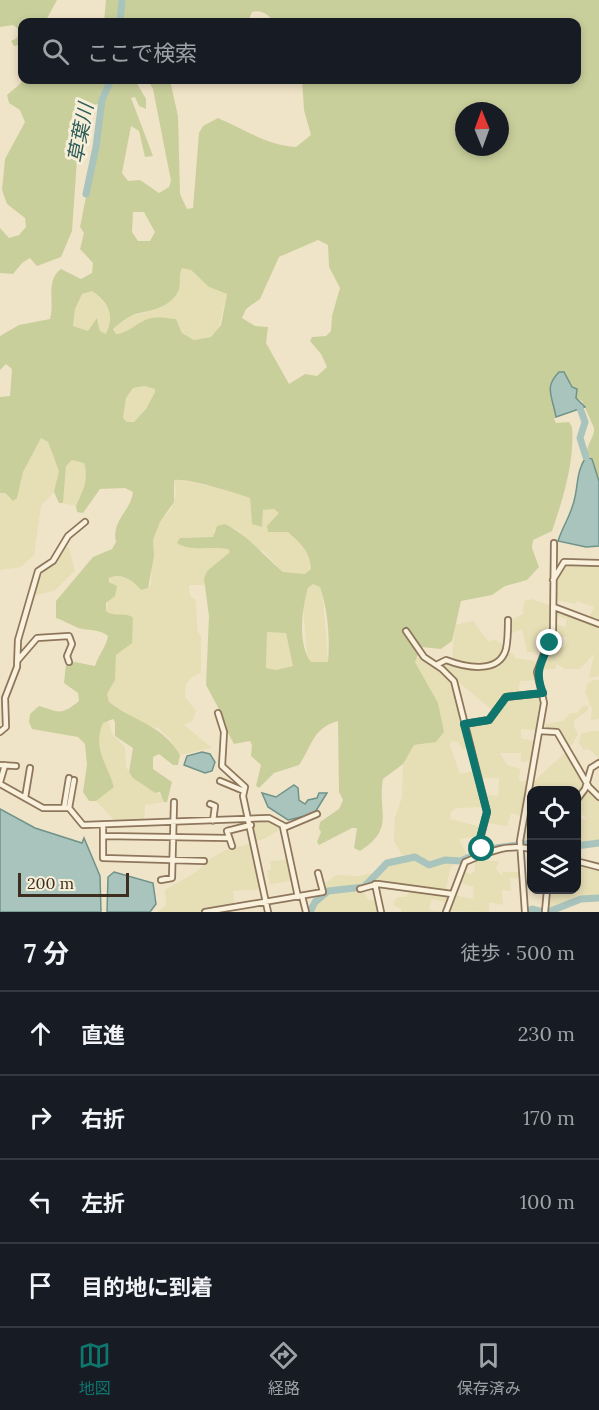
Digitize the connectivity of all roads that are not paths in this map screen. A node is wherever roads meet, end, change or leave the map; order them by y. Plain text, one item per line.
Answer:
1 (85, 522) dead end
2 (554, 543) dead end
3 (599, 563) edge
4 (553, 580) junction
5 (554, 608) junction
6 (508, 620) dead end
7 (599, 624) edge
8 (406, 631) dead end
9 (18, 660) junction
10 (69, 662) dead end
11 (436, 665) junction
12 (543, 693) junction
13 (5, 711) junction
14 (218, 713) dead end
15 (0, 717) edge
16 (464, 724) junction
17 (539, 731) junction
18 (0, 732) edge
19 (599, 763) edge
20 (2, 765) edge
21 (16, 766) dead end
22 (30, 768) dead end
23 (71, 779) dead end
24 (220, 781) dead end
25 (587, 782) junction
26 (0, 783) edge
27 (244, 791) junction
28 (581, 792) edge
29 (599, 797) edge
30 (25, 798) junction
31 (174, 802) dead end
32 (210, 804) dead end
33 (66, 808) junction
34 (317, 814) dead end
35 (213, 821) junction
36 (250, 822) junction
37 (172, 823) junction
38 (103, 825) junction
39 (284, 827) junction
40 (103, 836) junction
41 (171, 837) junction
42 (229, 838) junction
43 (520, 844) junction
44 (232, 846) dead end
45 (527, 847) edge
46 (483, 851) junction
47 (171, 861) junction
48 (204, 861) dead end
49 (581, 862) edge
50 (599, 867) edge
51 (318, 873) dead end
52 (172, 878) junction
53 (161, 880) dead end
54 (375, 884) junction
55 (173, 885) dead end
56 (360, 889) dead end
57 (452, 894) junction
58 (547, 894) edge
59 (300, 897) junction
60 (266, 902) junction
61 (205, 912) edge
62 (268, 912) edge
63 (306, 912) edge
64 (381, 912) edge
65 (446, 912) edge
66 (525, 912) edge
67 (545, 912) edge

1 - 9 street
2 - 4 street
3 - 4 street
4 - 5 street
5 - 7 street
5 - 12 street
6 - 11 street
8 - 11 street
9 - 10 street
9 - 13 street
11 - 16 street
12 - 16 street
12 - 17 street
13 - 15 street
13 - 18 street
14 - 27 street
16 - 46 street
17 - 25 street
17 - 43 street
19 - 25 street
20 - 21 street
20 - 26 street
22 - 30 street
23 - 33 street
24 - 27 street
25 - 28 street
25 - 29 street
26 - 30 street
27 - 36 street
30 - 33 street
31 - 37 street
32 - 35 street
33 - 38 street
34 - 39 street
35 - 36 street
35 - 37 street
36 - 39 street
36 - 42 street
36 - 60 street
37 - 38 street
37 - 41 street
38 - 40 street
39 - 59 street
40 - 41 street
40 - 47 street
41 - 42 street
41 - 47 street
42 - 44 street
43 - 45 street
43 - 46 street
43 - 66 street
46 - 57 street
47 - 48 street
47 - 52 street
49 - 50 street
51 - 59 street
52 - 53 street
52 - 55 street
54 - 56 street
54 - 57 street
54 - 64 street
57 - 65 street
58 - 67 street
59 - 60 street
59 - 63 street
60 - 61 street
60 - 62 street

